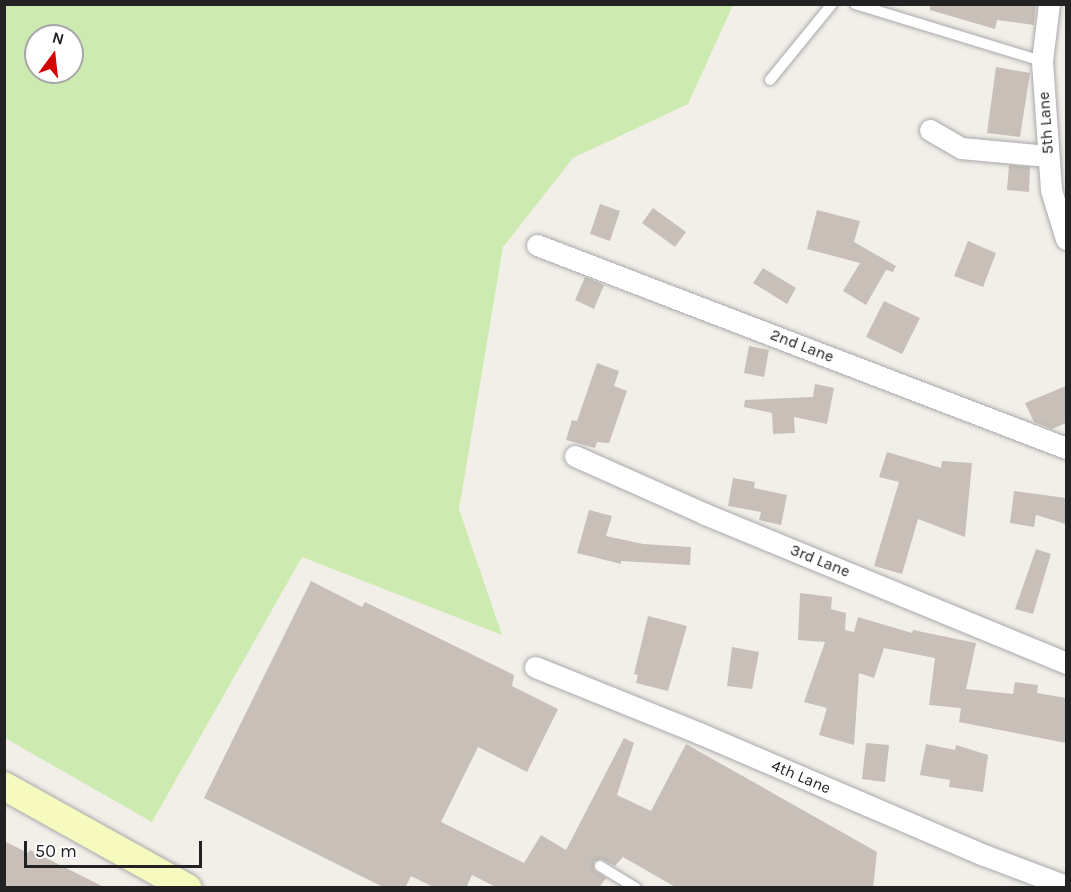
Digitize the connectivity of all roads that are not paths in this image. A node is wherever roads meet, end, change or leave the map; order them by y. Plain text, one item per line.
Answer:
1 (831, 4) edge
2 (855, 4) edge
3 (1049, 4) edge
4 (1042, 61) junction
5 (770, 80) dead end
6 (930, 130) dead end
7 (1048, 156) junction
8 (1066, 239) edge
9 (537, 244) dead end
10 (1066, 448) edge
11 (575, 456) dead end
12 (1066, 663) edge
13 (535, 667) dead end
14 (4, 786) edge
15 (600, 866) dead end
16 (1066, 886) edge
17 (187, 888) edge
18 (636, 888) edge

1 - 5 lane
2 - 4 lane
3 - 4 street, 5th Lane
4 - 7 street, 5th Lane
6 - 7 street
7 - 8 street, 5th Lane
9 - 10 street, 2nd Lane
11 - 12 street, 3rd Lane
13 - 16 street, 4th Lane
14 - 17 street
15 - 18 lane

